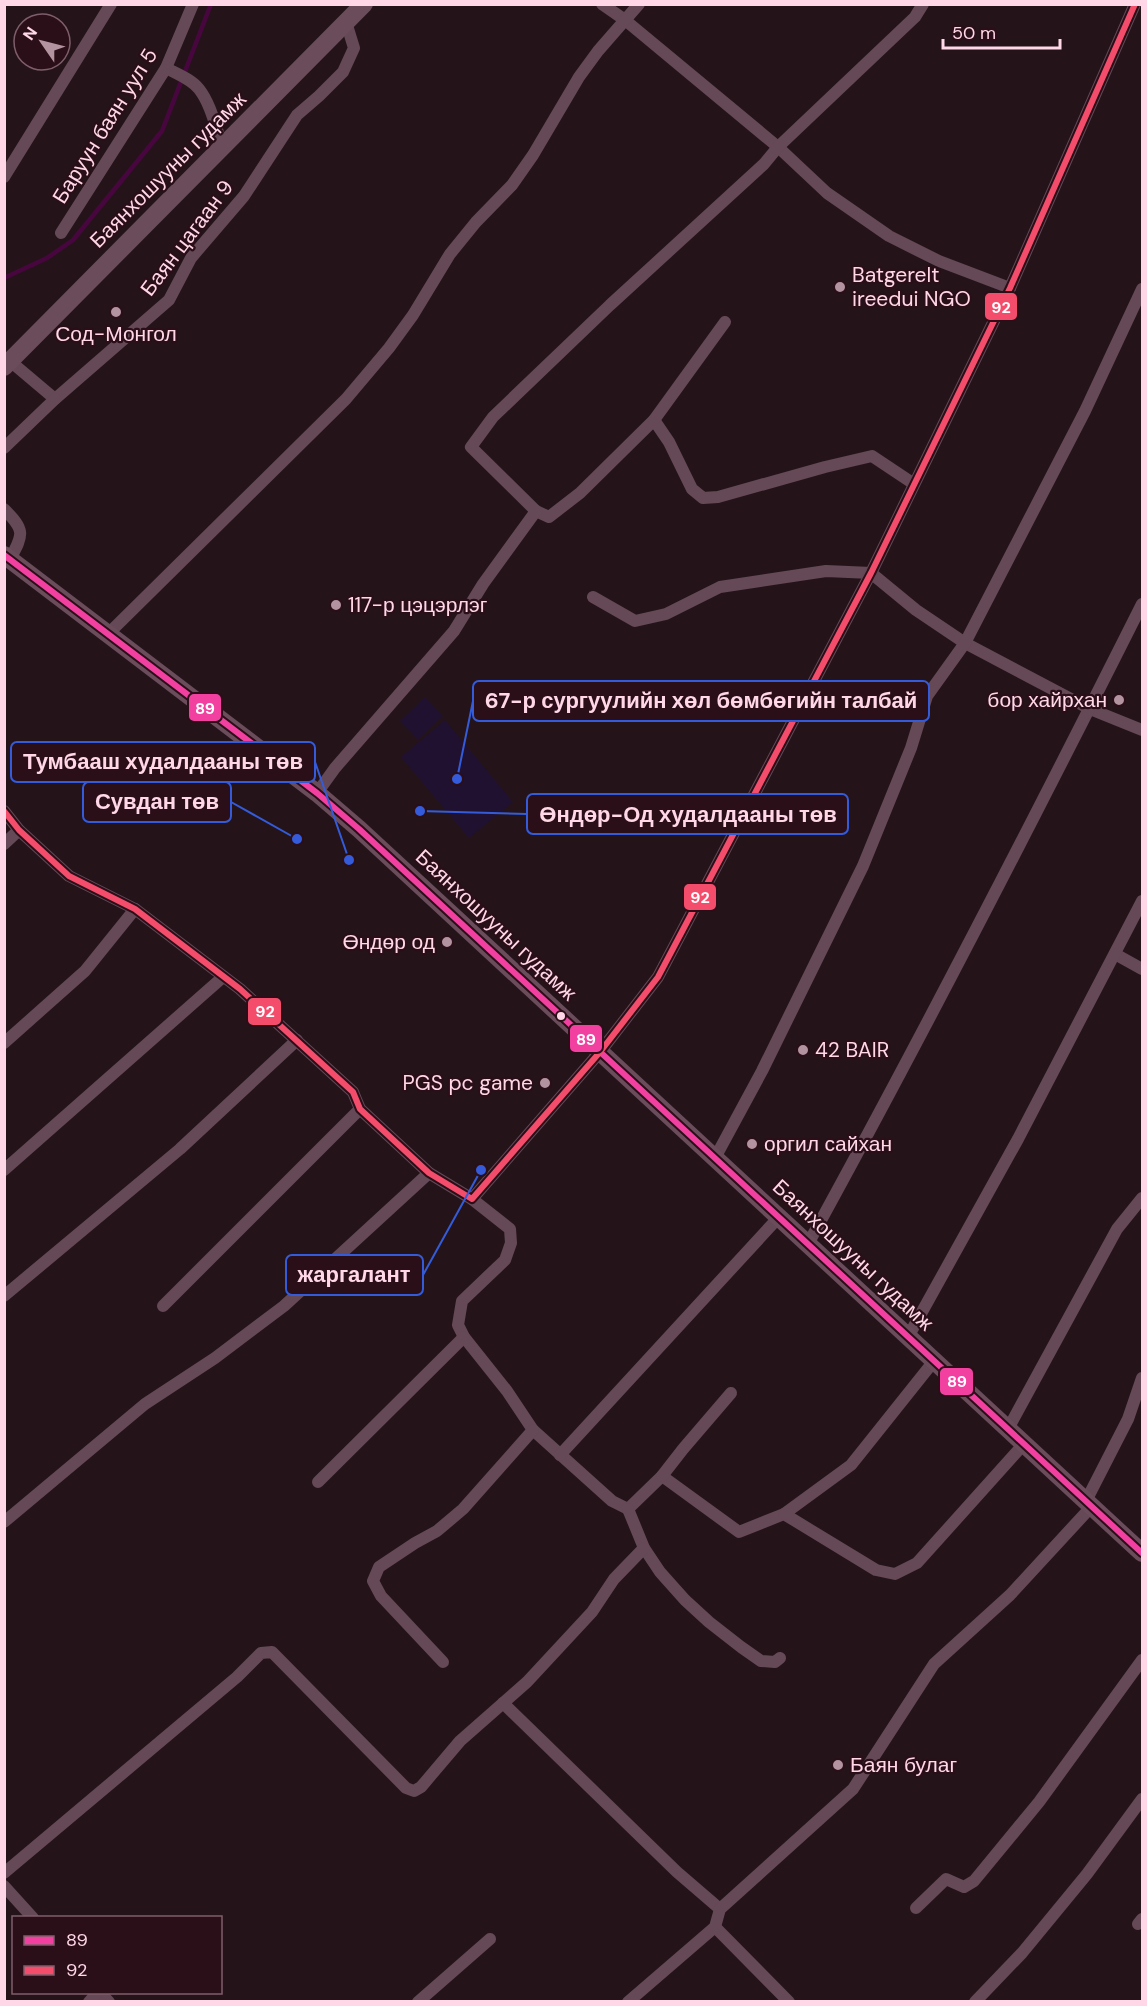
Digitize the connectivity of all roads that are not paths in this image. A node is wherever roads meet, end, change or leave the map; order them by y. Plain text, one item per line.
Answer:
1 (111, 4) edge
2 (194, 4) edge
3 (364, 4) edge
4 (602, 4) edge
5 (639, 4) edge
6 (923, 4) edge
7 (1135, 4) edge
8 (625, 20) junction
9 (346, 22) junction
10 (166, 68) junction
11 (223, 147) junction
12 (778, 147) junction
13 (4, 177) edge
14 (61, 233) dead end
15 (1010, 288) junction
16 (1143, 289) edge
17 (725, 321) dead end
18 (8, 364) edge
19 (55, 399) junction
20 (654, 420) junction
21 (4, 448) edge
22 (914, 484) junction
23 (4, 509) edge
24 (537, 511) junction
25 (7, 557) edge
26 (871, 573) junction
27 (593, 597) dead end
28 (1143, 604) edge
29 (108, 634) junction
30 (964, 643) junction
31 (1090, 709) junction
32 (1143, 730) edge
33 (317, 793) junction
34 (4, 811) edge
35 (19, 830) junction
36 (4, 844) edge
37 (1143, 901) edge
38 (135, 909) junction
39 (1115, 954) junction
40 (1143, 969) edge
41 (223, 977) junction
42 (297, 1040) junction
43 (4, 1043) edge
44 (600, 1052) junction
45 (360, 1109) junction
46 (715, 1158) junction
47 (4, 1170) edge
48 (429, 1173) junction
49 (1143, 1198) edge
50 (472, 1199) junction
51 (778, 1217) junction
52 (808, 1244) junction
53 (4, 1296) edge
54 (163, 1306) dead end
55 (464, 1337) junction
56 (908, 1337) junction
57 (934, 1361) junction
58 (1143, 1378) edge
59 (731, 1393) dead end
60 (1008, 1429) junction
61 (533, 1430) junction
62 (1023, 1445) junction
63 (560, 1455) junction
64 (662, 1476) junction
65 (318, 1482) dead end
66 (1089, 1503) junction
67 (628, 1509) junction
68 (784, 1514) junction
69 (4, 1522) edge
70 (644, 1548) junction
71 (1143, 1553) edge
72 (780, 1658) dead end
73 (1143, 1660) edge
74 (443, 1662) dead end
75 (503, 1703) junction
76 (1143, 1799) edge
77 (4, 1873) edge
78 (4, 1886) edge
79 (916, 1908) dead end
80 (720, 1909) junction
81 (32, 1916) edge
82 (715, 1927) junction
83 (490, 1939) dead end
84 (418, 2001) edge
85 (628, 2001) edge
86 (789, 2001) edge
87 (975, 2001) edge

1 - 13 street
2 - 10 street, Баруун баян уул 5
3 - 9 main road, Баянхошууны гудамж
4 - 8 street
5 - 8 street
6 - 12 street
7 - 15 street
8 - 12 street
8 - 29 street
9 - 11 main road, Баянхошууны гудамж
9 - 19 street, Баян цагаан 9
10 - 11 street
10 - 14 street, Баруун баян уул 5
11 - 18 main road, Баянхошууны гудамж
12 - 15 street
12 - 24 street
15 - 22 street
16 - 30 street
17 - 20 street
18 - 19 street
19 - 21 street, Баян цагаан 9
20 - 22 street
20 - 24 street
22 - 26 street
23 - 25 street
24 - 33 street
25 - 29 main road, Баянхошууны гудамж
26 - 27 street
26 - 30 street
26 - 44 street
28 - 31 street
29 - 33 main road, Баянхошууны гудамж
30 - 31 street
30 - 46 street
31 - 32 street
31 - 52 street
33 - 44 main road, Баянхошууны гудамж
34 - 35 street
35 - 36 street
35 - 38 street
37 - 39 street
38 - 41 street
38 - 43 street
39 - 40 street
39 - 56 street
41 - 42 street
41 - 47 street
42 - 45 street
42 - 53 street
44 - 46 main road, Баянхошууны гудамж
44 - 50 street
45 - 48 street
45 - 54 street
46 - 51 main road, Баянхошууны гудамж
48 - 50 street
48 - 69 street
49 - 60 street
50 - 55 street
51 - 52 main road, Баянхошууны гудамж
51 - 63 street
52 - 56 main road, Баянхошууны гудамж
55 - 61 street
55 - 65 street
56 - 57 main road, Баянхошууны гудамж
57 - 60 main road, Баянхошууны гудамж
57 - 68 street
58 - 66 street
59 - 64 street
60 - 62 main road, Баянхошууны гудамж
61 - 63 street
61 - 74 street
62 - 66 main road, Баянхошууны гудамж
62 - 68 street
63 - 67 street
64 - 67 street
64 - 68 street
66 - 71 main road, Баянхошууны гудамж
66 - 80 street
67 - 70 street
70 - 72 street
70 - 75 street
73 - 79 street
75 - 77 street
75 - 80 street
76 - 87 street
78 - 81 street
80 - 82 street
82 - 85 street
82 - 86 street
83 - 84 street

